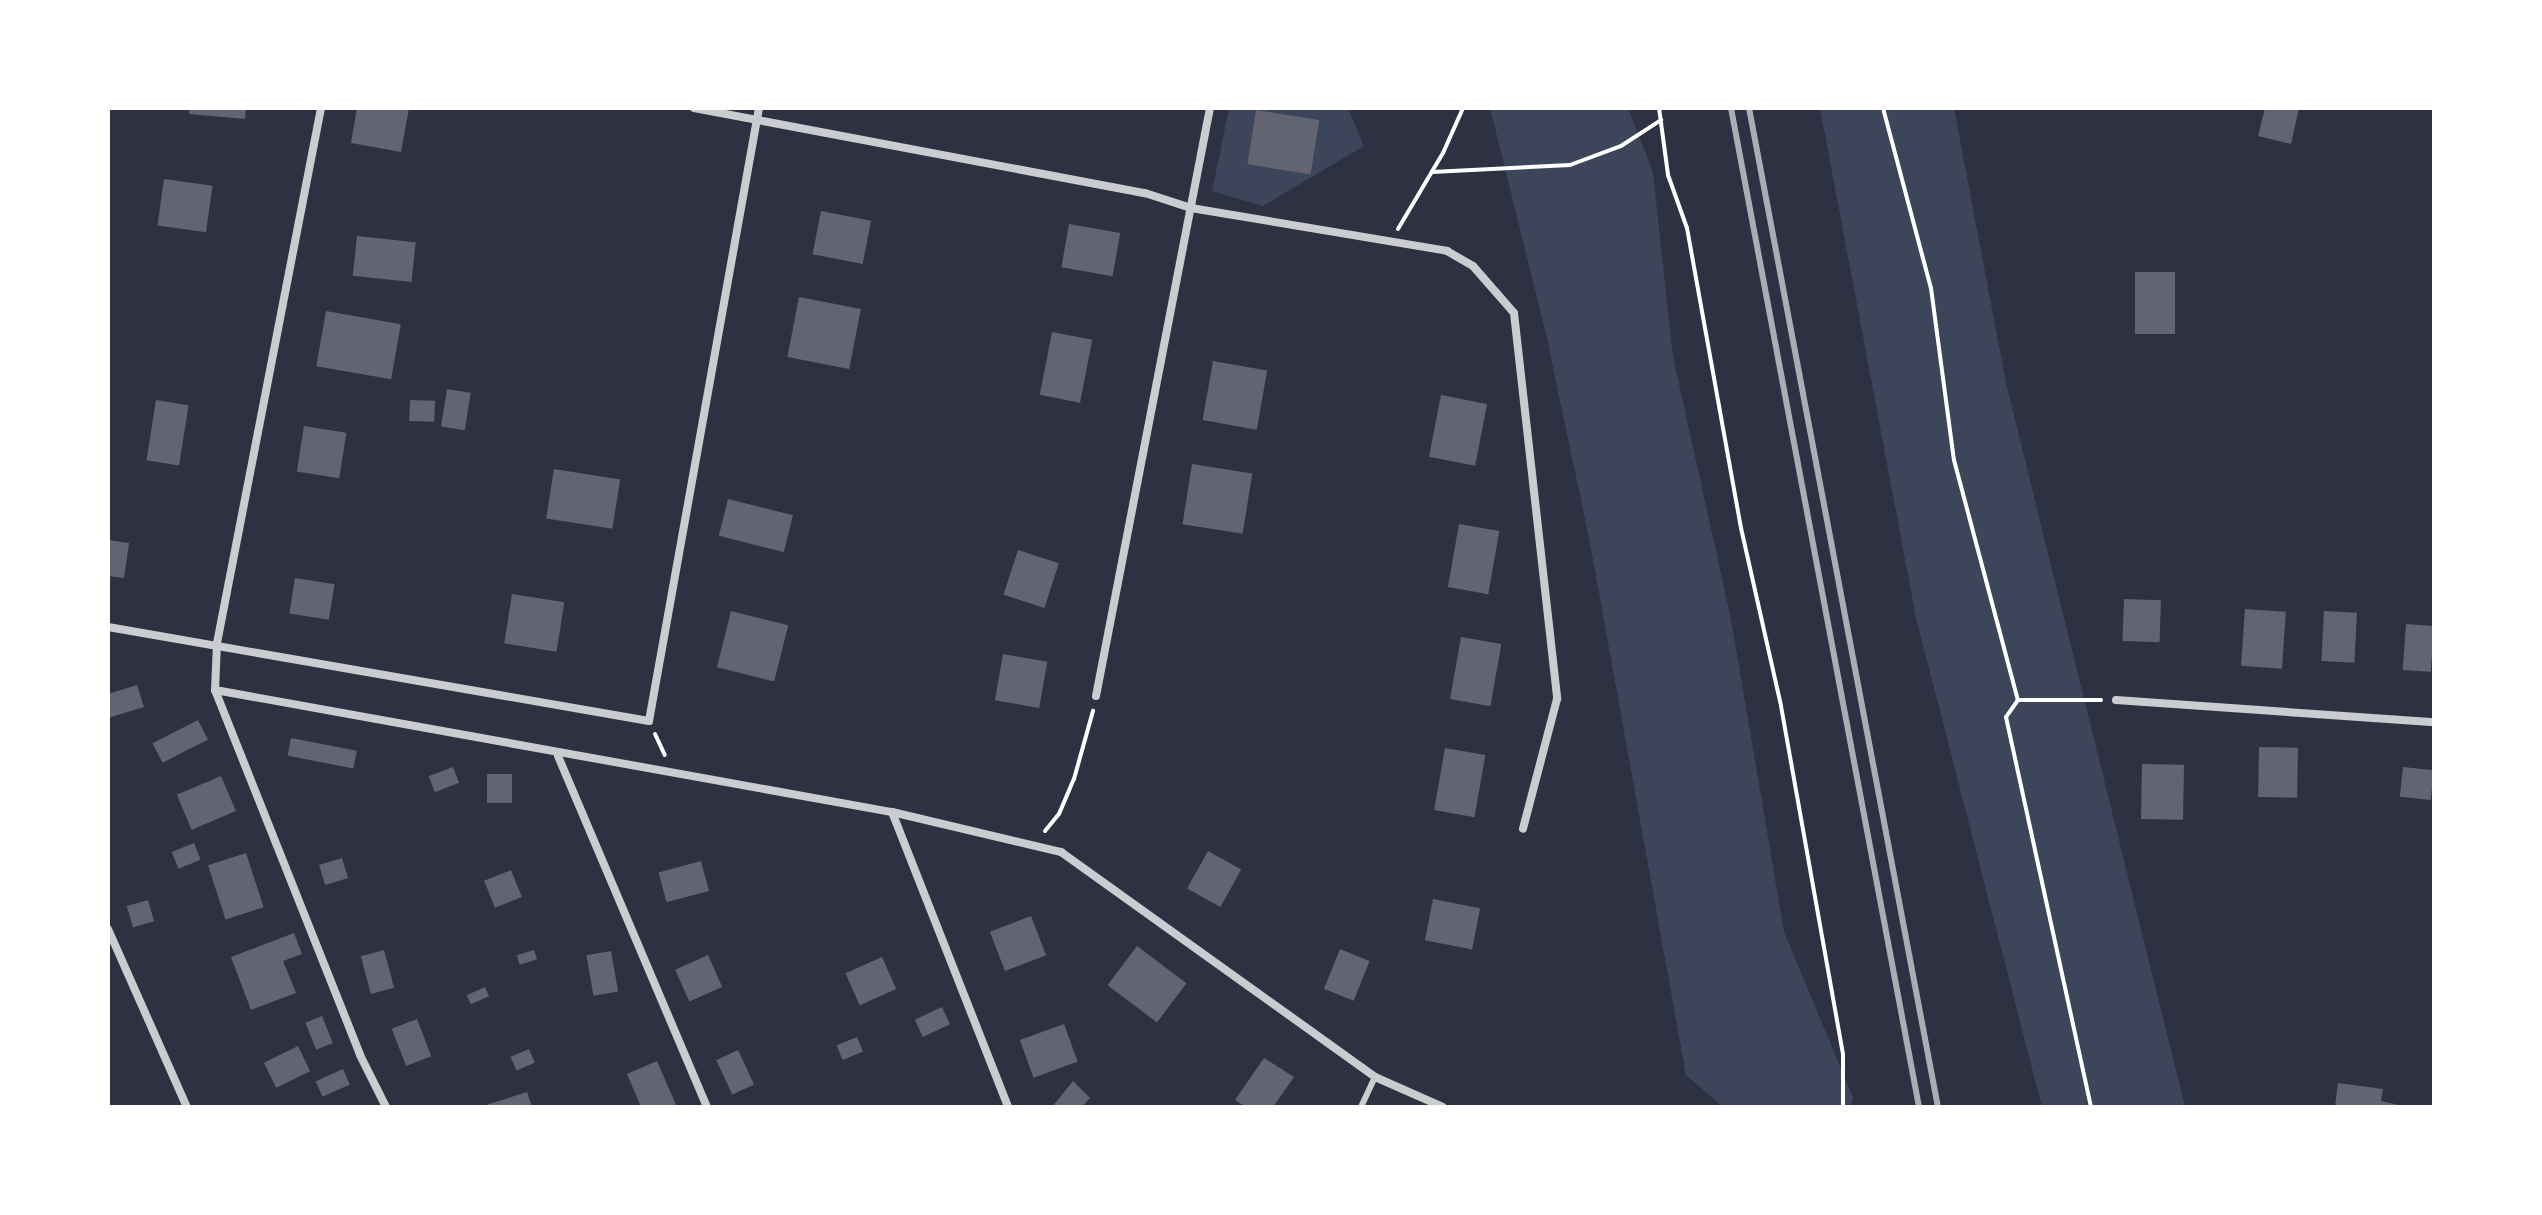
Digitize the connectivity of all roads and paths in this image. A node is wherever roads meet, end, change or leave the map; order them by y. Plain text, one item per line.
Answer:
1 (321, 108) edge
2 (694, 108) edge
3 (759, 108) edge
4 (1210, 108) edge
5 (1463, 108) edge
6 (1659, 108) edge
7 (1883, 108) edge
8 (1662, 119) junction
9 (757, 120) junction
10 (1432, 172) junction
11 (1191, 208) junction
12 (1391, 242) junction
13 (108, 627) edge
14 (217, 643) junction
15 (215, 690) junction
16 (1096, 696) joint
17 (2018, 700) junction
18 (2116, 700) joint
19 (649, 721) junction
20 (2434, 722) edge
21 (558, 756) junction
22 (674, 775) junction
23 (892, 812) junction
24 (1523, 829) dead end
25 (1034, 842) junction
26 (108, 929) edge
27 (1375, 1077) junction
28 (187, 1107) edge
29 (386, 1107) edge
30 (707, 1107) edge
31 (1008, 1107) edge
32 (1361, 1107) edge
33 (1443, 1107) edge
34 (1843, 1107) edge
35 (2091, 1107) edge

1 - 14 street
2 - 9 street
3 - 9 street
4 - 11 street
5 - 10 path
6 - 8 path
7 - 17 path
8 - 10 path
8 - 34 path
9 - 11 street
9 - 19 street
10 - 12 path
11 - 12 street
11 - 16 street
12 - 24 street
13 - 14 street
14 - 15 street
14 - 19 street
15 - 21 street
15 - 29 street
16 - 25 path
17 - 18 path
17 - 35 path
18 - 20 street
19 - 22 path
21 - 22 street
21 - 30 street
22 - 23 street
23 - 25 street
23 - 31 street
25 - 27 street
26 - 28 street
27 - 32 lane
27 - 33 street

